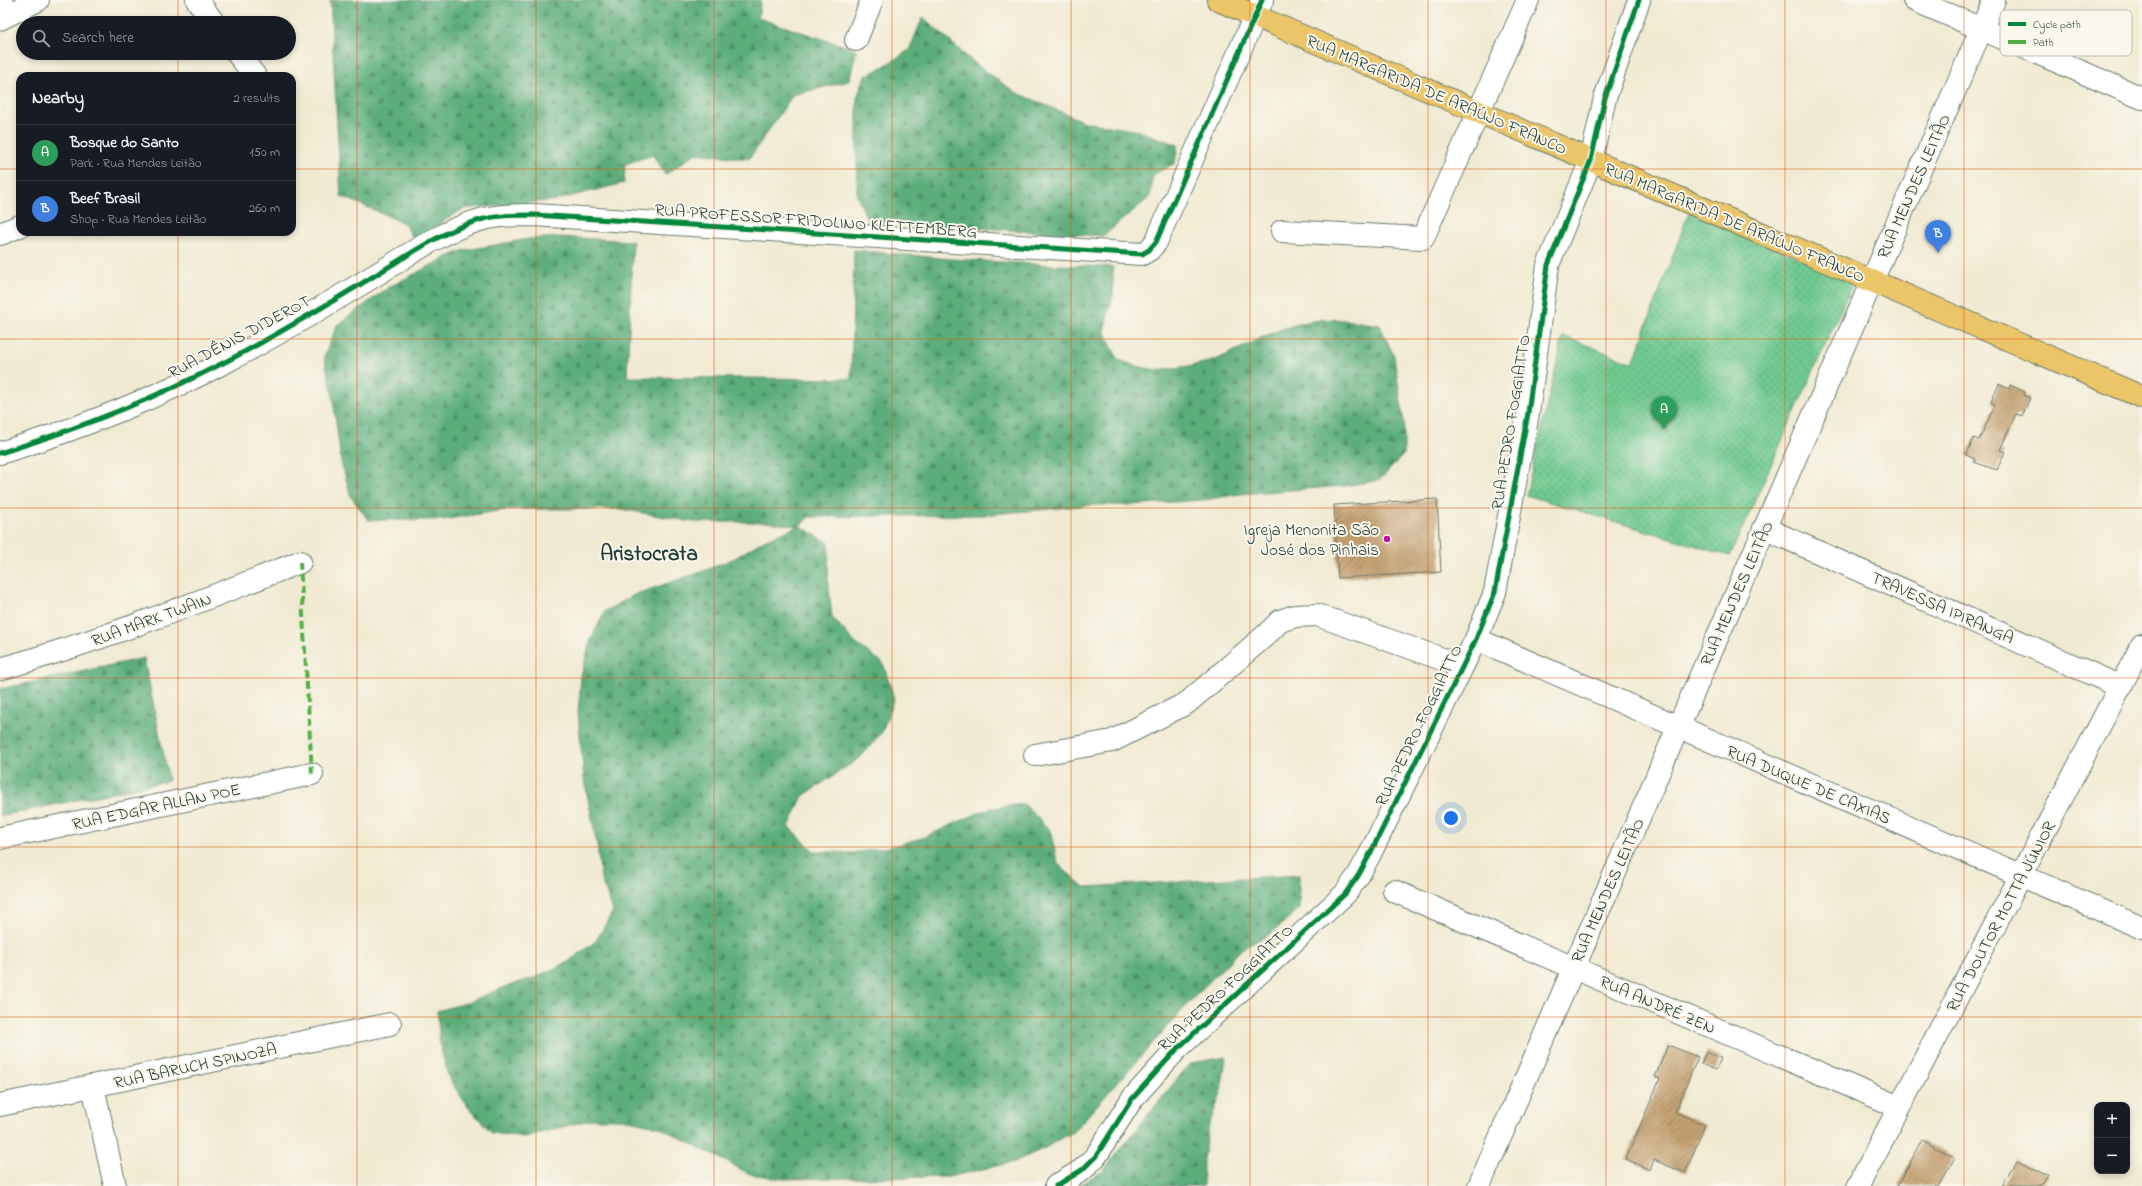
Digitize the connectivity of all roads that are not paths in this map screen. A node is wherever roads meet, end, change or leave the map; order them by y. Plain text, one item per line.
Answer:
1 (38, 0) edge
2 (197, 0) edge
3 (872, 0) edge
4 (1218, 0) edge
5 (1528, 0) edge
6 (1639, 0) edge
7 (1914, 0) edge
8 (1994, 0) edge
9 (1258, 8) edge
10 (209, 16) edge
11 (0, 19) edge
12 (1981, 29) junction
13 (2000, 37) edge
14 (856, 40) dead end
15 (2044, 56) edge
16 (242, 60) edge
17 (252, 72) edge
18 (2142, 98) edge
19 (1479, 112) junction
20 (1591, 160) junction
21 (480, 220) joint
22 (16, 228) edge
23 (1282, 231) dead end
24 (0, 234) edge
25 (1872, 281) junction
26 (2142, 397) edge
27 (0, 453) edge
28 (1764, 528) junction
29 (300, 562) dead end
30 (1476, 639) junction
31 (2142, 645) edge
32 (1462, 666) junction
33 (0, 669) edge
34 (2121, 686) junction
35 (1678, 727) junction
36 (1035, 755) dead end
37 (312, 774) dead end
38 (0, 838) edge
39 (2022, 876) junction
40 (1394, 891) dead end
41 (2142, 928) edge
42 (1573, 968) junction
43 (390, 1024) dead end
44 (93, 1086) junction
45 (0, 1105) edge
46 (1899, 1107) junction
47 (115, 1186) edge
48 (1056, 1186) edge
49 (1479, 1186) edge
50 (1858, 1186) edge

1 - 11 street
2 - 10 street
3 - 14 street
4 - 9 main road, RUA MARGARIDA DE ARAÚJO FRANCO
5 - 19 street
6 - 20 street, RUA PEDRO FOGGIATTO
7 - 12 street
8 - 12 street, RUA MENDES LEITÃO
9 - 19 main road, RUA MARGARIDA DE ARAÚJO FRANCO
9 - 21 street, RUA PROFESSOR FRIDOLINO KLETTEMBERG
12 - 13 street
12 - 25 street, RUA MENDES LEITÃO
15 - 18 street
16 - 17 street
19 - 20 main road, RUA MARGARIDA DE ARAÚJO FRANCO
19 - 23 street
20 - 25 main road, RUA MARGARIDA DE ARAÚJO FRANCO
20 - 30 street, RUA PEDRO FOGGIATTO
21 - 27 street, RUA DÊNIS DIDEROT
22 - 24 street
25 - 26 main road, RUA MARGARIDA DE ARAÚJO FRANCO
25 - 28 street, RUA MENDES LEITÃO
28 - 34 street, TRAVESSA IPIRANGA
28 - 35 street, RUA MENDES LEITÃO
29 - 33 street, RUA MARK TWAIN
30 - 32 street, RUA PEDRO FOGGIATTO
30 - 35 street, RUA DUQUE DE CAXIAS
31 - 34 street, RUA DOUTOR MOTTA JÚNIOR
32 - 36 street
32 - 48 street, RUA PEDRO FOGGIATTO
34 - 39 street, RUA DOUTOR MOTTA JÚNIOR
35 - 39 street, RUA DUQUE DE CAXIAS
35 - 42 street, RUA MENDES LEITÃO
37 - 38 street, RUA EDGAR ALLAN POE
39 - 41 street, RUA DUQUE DE CAXIAS
39 - 46 street, RUA DOUTOR MOTTA JÚNIOR
40 - 42 street, RUA ANDRÉ ZEN
42 - 46 street, RUA ANDRÉ ZEN
42 - 49 street, RUA MENDES LEITÃO
43 - 44 street, RUA BARUCH SPINOZA
44 - 45 street, RUA BARUCH SPINOZA
44 - 47 street
46 - 50 street, RUA DOUTOR MOTTA JÚNIOR

